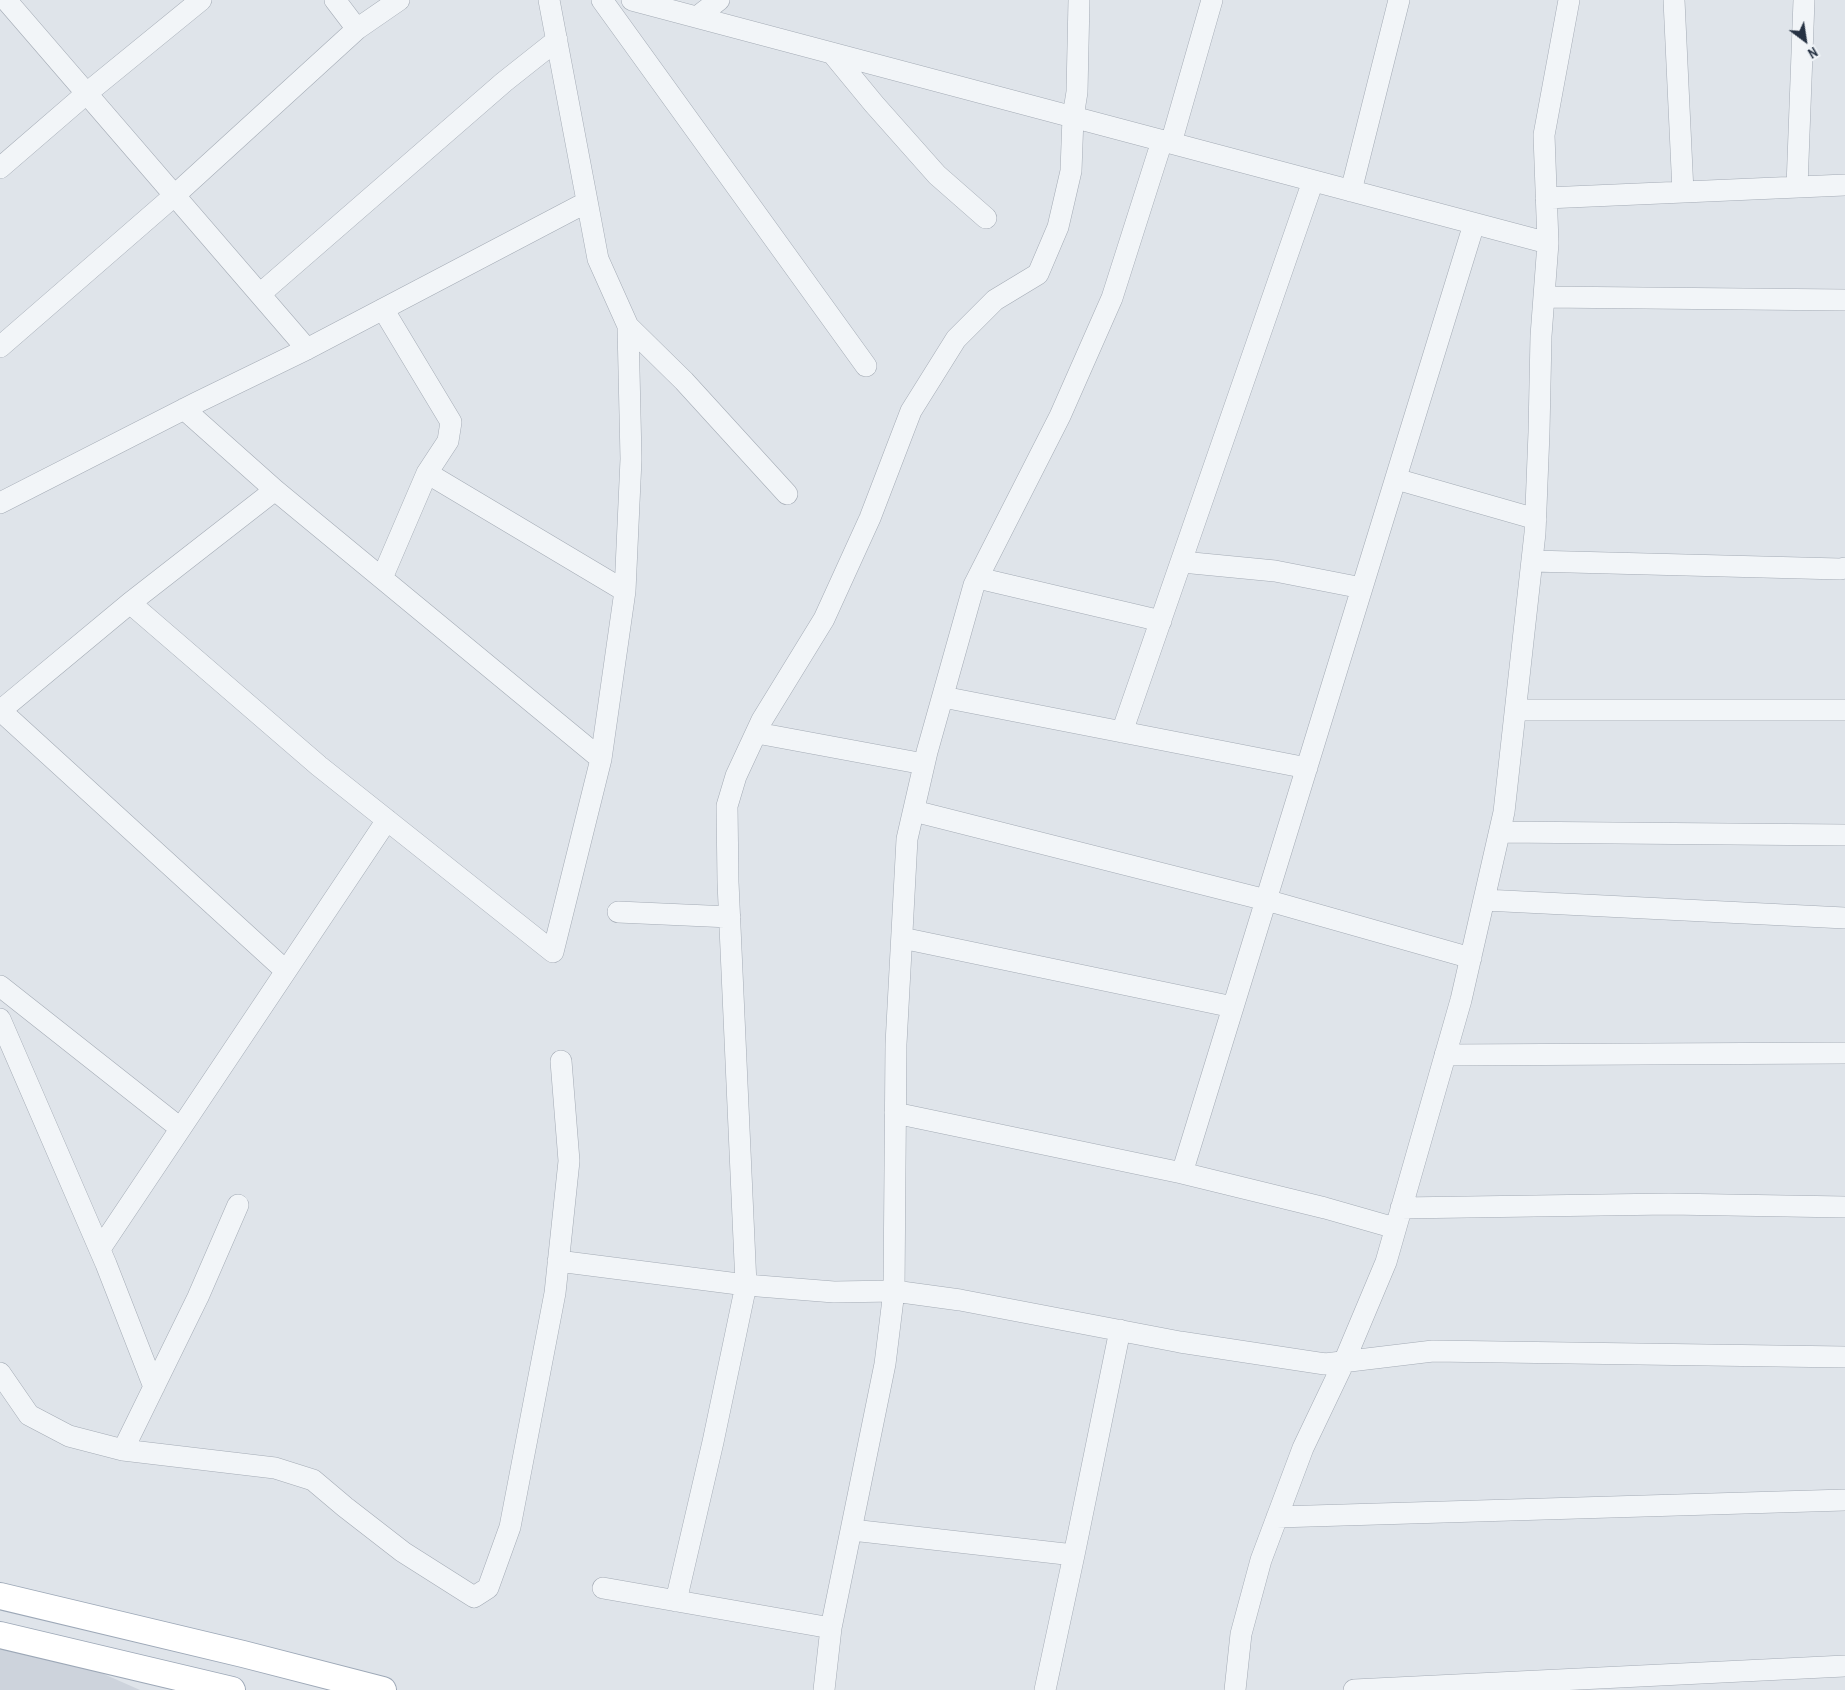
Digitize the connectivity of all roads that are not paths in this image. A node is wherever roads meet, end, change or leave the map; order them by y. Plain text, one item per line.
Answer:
1 (6, 0) edge
2 (201, 0) edge
3 (335, 0) edge
4 (399, 0) edge
5 (549, 0) edge
6 (602, 0) edge
7 (632, 0) edge
8 (719, 0) edge
9 (1078, 0) edge
10 (1212, 0) edge
11 (1399, 0) edge
12 (1569, 0) edge
13 (1674, 0) edge
14 (1804, 0) edge
15 (698, 17) junction
16 (357, 29) junction
17 (557, 40) junction
18 (832, 53) junction
19 (87, 94) junction
20 (1074, 117) junction
21 (1166, 142) junction
22 (0, 168) edge
23 (1313, 181) junction
24 (1845, 185) edge
25 (1797, 187) junction
26 (1351, 191) junction
27 (1683, 192) junction
28 (175, 195) junction
29 (1546, 198) junction
30 (587, 202) junction
31 (986, 218) dead end
32 (1474, 224) junction
33 (1548, 243) junction
34 (260, 294) junction
35 (1544, 297) junction
36 (1845, 300) edge
37 (383, 309) junction
38 (628, 326) junction
39 (0, 347) edge
40 (307, 349) junction
41 (866, 366) dead end
42 (184, 409) junction
43 (427, 473) junction
44 (1396, 479) junction
45 (274, 490) junction
46 (787, 494) dead end
47 (0, 503) edge
48 (1536, 519) junction
49 (1532, 561) junction
50 (1182, 562) junction
51 (1845, 568) edge
52 (382, 578) junction
53 (978, 578) junction
54 (1362, 588) junction
55 (625, 591) junction
56 (130, 603) junction
57 (1161, 621) junction
58 (943, 697) junction
59 (1516, 710) junction
60 (1845, 710) edge
61 (0, 711) edge
62 (1122, 732) junction
63 (757, 733) junction
64 (601, 759) junction
65 (924, 764) junction
66 (1307, 768) junction
67 (914, 811) junction
68 (387, 820) junction
69 (1500, 832) junction
70 (1845, 835) edge
71 (1266, 900) junction
72 (1484, 900) junction
73 (618, 912) dead end
74 (730, 917) junction
75 (1845, 918) edge
76 (902, 938) junction
77 (1471, 958) junction
78 (286, 971) junction
79 (0, 986) edge
80 (1233, 1007) junction
81 (0, 1019) edge
82 (1845, 1053) edge
83 (1445, 1056) junction
84 (561, 1061) dead end
85 (895, 1113) junction
86 (180, 1128) junction
87 (1182, 1173) junction
88 (238, 1205) dead end
89 (1845, 1207) edge
90 (1398, 1218) junction
91 (100, 1249) junction
92 (558, 1261) junction
93 (746, 1285) junction
94 (894, 1291) junction
95 (1120, 1330) junction
96 (1845, 1357) edge
97 (1344, 1362) junction
98 (0, 1373) edge
99 (154, 1387) junction
100 (123, 1450) junction
101 (1845, 1500) edge
102 (1277, 1517) junction
103 (852, 1530) junction
104 (1074, 1555) junction
105 (603, 1588) dead end
106 (0, 1596) edge
107 (676, 1601) junction
108 (831, 1628) junction
109 (0, 1635) edge
110 (1845, 1666) edge
111 (1722, 1681) edge
112 (232, 1690) edge
113 (383, 1690) edge
114 (824, 1690) edge
115 (1045, 1690) edge
116 (1235, 1690) edge
117 (1354, 1690) edge

1 - 19 street
2 - 19 street
3 - 16 street
4 - 16 street
5 - 17 street
6 - 41 street
7 - 15 street
8 - 15 street
9 - 20 street
10 - 21 street
11 - 26 street
12 - 29 street
13 - 27 street
14 - 25 street
15 - 18 street
16 - 28 street
17 - 30 street
17 - 34 street
18 - 20 street
18 - 31 street
19 - 22 street
19 - 28 street
20 - 21 street
20 - 63 street
21 - 23 street
21 - 53 street
23 - 26 street
23 - 50 street
24 - 25 street
25 - 27 street
26 - 32 street
27 - 29 street
28 - 34 street
28 - 39 street
29 - 33 street
30 - 37 street
30 - 38 street
32 - 33 street
32 - 44 street
33 - 35 street
34 - 40 street
35 - 36 street
35 - 48 street
37 - 40 street
37 - 43 street
38 - 46 street
38 - 55 street
40 - 42 street
42 - 45 street
42 - 47 street
43 - 52 street
43 - 55 street
44 - 48 street
44 - 54 street
45 - 52 street
45 - 56 street
48 - 49 street
49 - 51 street
49 - 59 street
50 - 54 street
50 - 57 street
52 - 64 street
53 - 57 street
53 - 58 street
54 - 66 street
55 - 64 street
56 - 61 street
56 - 68 street
57 - 62 street
58 - 62 street
58 - 65 street
59 - 60 street
59 - 69 street
61 - 78 street
62 - 66 street
63 - 65 street
63 - 74 street
64 - 68 street
65 - 67 street
66 - 71 street
67 - 71 street
67 - 76 street
68 - 78 street
69 - 70 street
69 - 72 street
71 - 77 street
71 - 80 street
72 - 75 street
72 - 77 street
73 - 74 street
74 - 93 street
76 - 80 street
76 - 85 street
77 - 83 street
78 - 86 street
79 - 86 street
80 - 87 street
81 - 91 street
82 - 83 street
83 - 90 street
84 - 92 street
85 - 87 street
85 - 94 street
86 - 91 street
87 - 90 street
88 - 99 street
89 - 90 street
90 - 97 street
91 - 99 street
92 - 93 street
92 - 100 street
93 - 94 street
93 - 107 street
94 - 95 street
94 - 103 street
95 - 97 street
95 - 104 street
96 - 97 street
97 - 102 street
98 - 100 street
99 - 100 street
101 - 102 street
102 - 116 street
103 - 104 street
103 - 108 street
104 - 115 street
105 - 107 street
106 - 113 main road
107 - 108 street
108 - 114 street
109 - 112 main road
110 - 111 street
111 - 117 street

